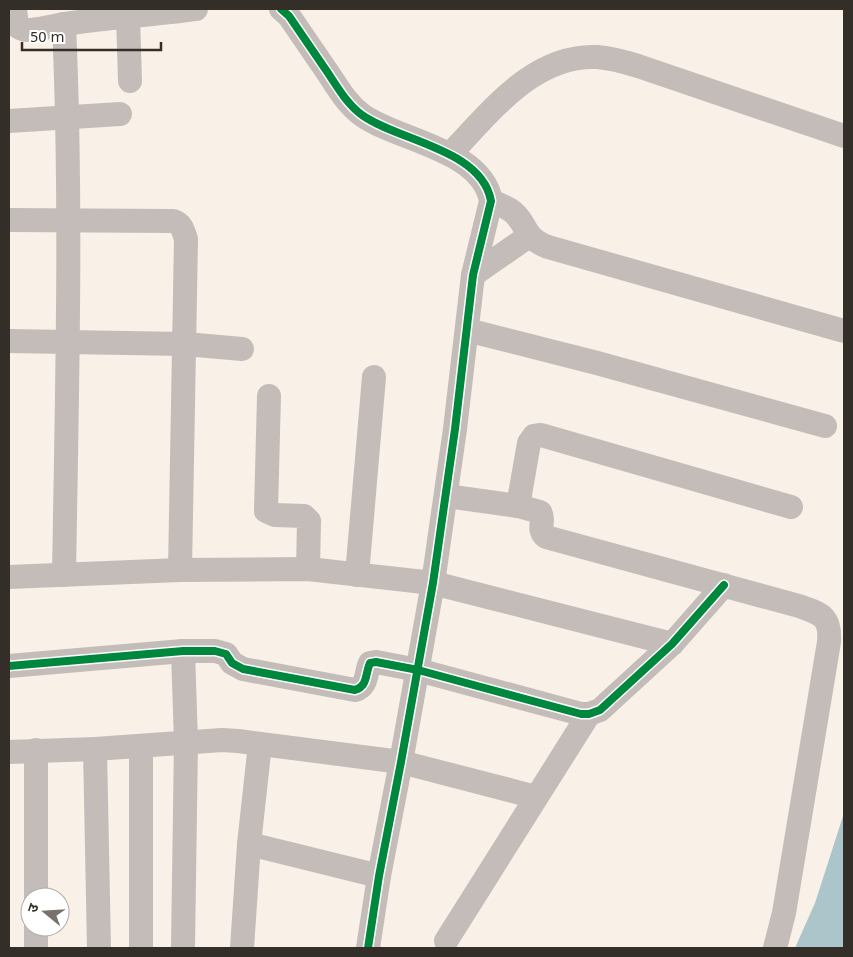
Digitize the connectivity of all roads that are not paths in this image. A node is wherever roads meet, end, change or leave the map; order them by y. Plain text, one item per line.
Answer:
1 (15, 9) edge
2 (281, 9) edge
3 (186, 10) edge
4 (91, 15) edge
5 (128, 16) junction
6 (64, 24) junction
7 (130, 81) dead end
8 (120, 114) dead end
9 (68, 119) junction
10 (9, 121) edge
11 (844, 136) edge
12 (450, 154) junction
13 (491, 201) junction
14 (9, 220) edge
15 (68, 220) junction
16 (529, 236) junction
17 (473, 275) junction
18 (466, 330) junction
19 (844, 331) edge
20 (9, 341) edge
21 (68, 342) junction
22 (184, 344) junction
23 (242, 348) dead end
24 (374, 376) dead end
25 (269, 396) dead end
26 (825, 426) dead end
27 (446, 496) junction
28 (518, 506) junction
29 (791, 507) dead end
30 (180, 570) junction
31 (308, 570) junction
32 (64, 575) junction
33 (357, 575) junction
34 (9, 577) edge
35 (433, 583) junction
36 (724, 585) junction
37 (672, 644) junction
38 (183, 651) junction
39 (9, 666) edge
40 (418, 670) junction
41 (589, 714) junction
42 (186, 742) junction
43 (260, 744) junction
44 (141, 746) junction
45 (95, 749) junction
46 (36, 750) junction
47 (9, 752) edge
48 (401, 762) junction
49 (536, 797) junction
50 (249, 844) junction
51 (379, 876) junction
52 (36, 887) edge
53 (446, 940) dead end
54 (99, 948) edge
55 (141, 948) edge
56 (183, 948) edge
57 (242, 948) edge
58 (368, 948) edge
59 (775, 948) edge

1 - 6 street
2 - 12 street
3 - 5 street
4 - 5 street
4 - 6 street
5 - 7 street
6 - 9 street
8 - 9 street
9 - 10 street
9 - 15 street
11 - 12 street
12 - 13 street
13 - 16 street
13 - 17 street
14 - 15 street
15 - 21 street
15 - 22 street
16 - 17 street
16 - 19 street
17 - 18 street
18 - 26 street
18 - 27 street
20 - 21 street
21 - 22 street
21 - 32 street
22 - 23 street
22 - 30 street
24 - 33 street
25 - 31 street
27 - 28 street
27 - 35 street
28 - 29 street
28 - 36 street
30 - 31 street
30 - 32 street
31 - 33 street
32 - 34 street
33 - 35 street
35 - 37 street
35 - 40 street
36 - 37 street
36 - 59 street
37 - 41 street
38 - 39 street
38 - 40 street
38 - 42 street
40 - 41 street
40 - 48 street
41 - 49 street
42 - 43 street
42 - 44 street
42 - 56 street
43 - 48 street
43 - 50 street
44 - 45 street
44 - 55 street
45 - 46 street
45 - 54 street
46 - 47 street
46 - 52 street
48 - 49 street
48 - 51 street
49 - 53 street
50 - 51 street
50 - 57 street
51 - 58 street

